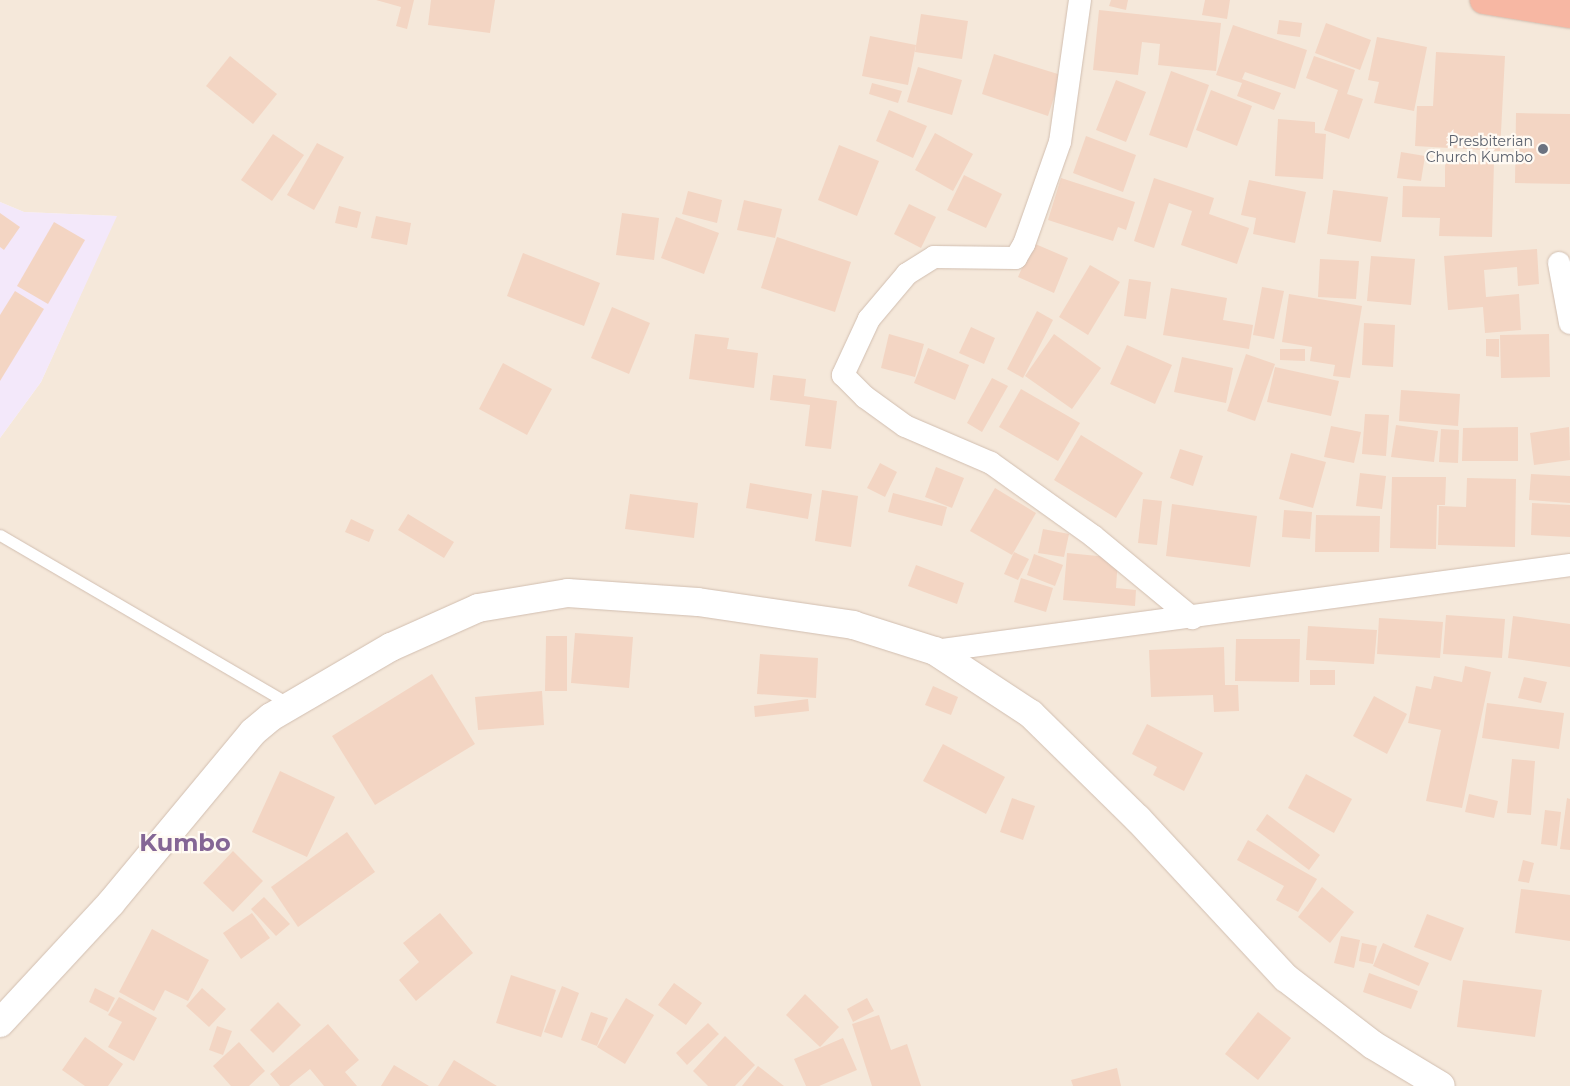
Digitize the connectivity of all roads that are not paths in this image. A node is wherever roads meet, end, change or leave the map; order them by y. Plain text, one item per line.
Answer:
1 (1080, 0) edge
2 (1484, 0) edge
3 (1570, 14) edge
4 (1559, 263) dead end
5 (1570, 323) edge
6 (0, 534) edge
7 (1570, 565) edge
8 (1192, 618) junction
9 (935, 650) junction
10 (289, 704) junction
11 (0, 1023) edge
12 (1441, 1086) edge

1 - 8 street
2 - 3 highway
4 - 5 street
6 - 10 lane
7 - 8 street
8 - 9 street
9 - 10 main road
9 - 12 main road
10 - 11 main road

